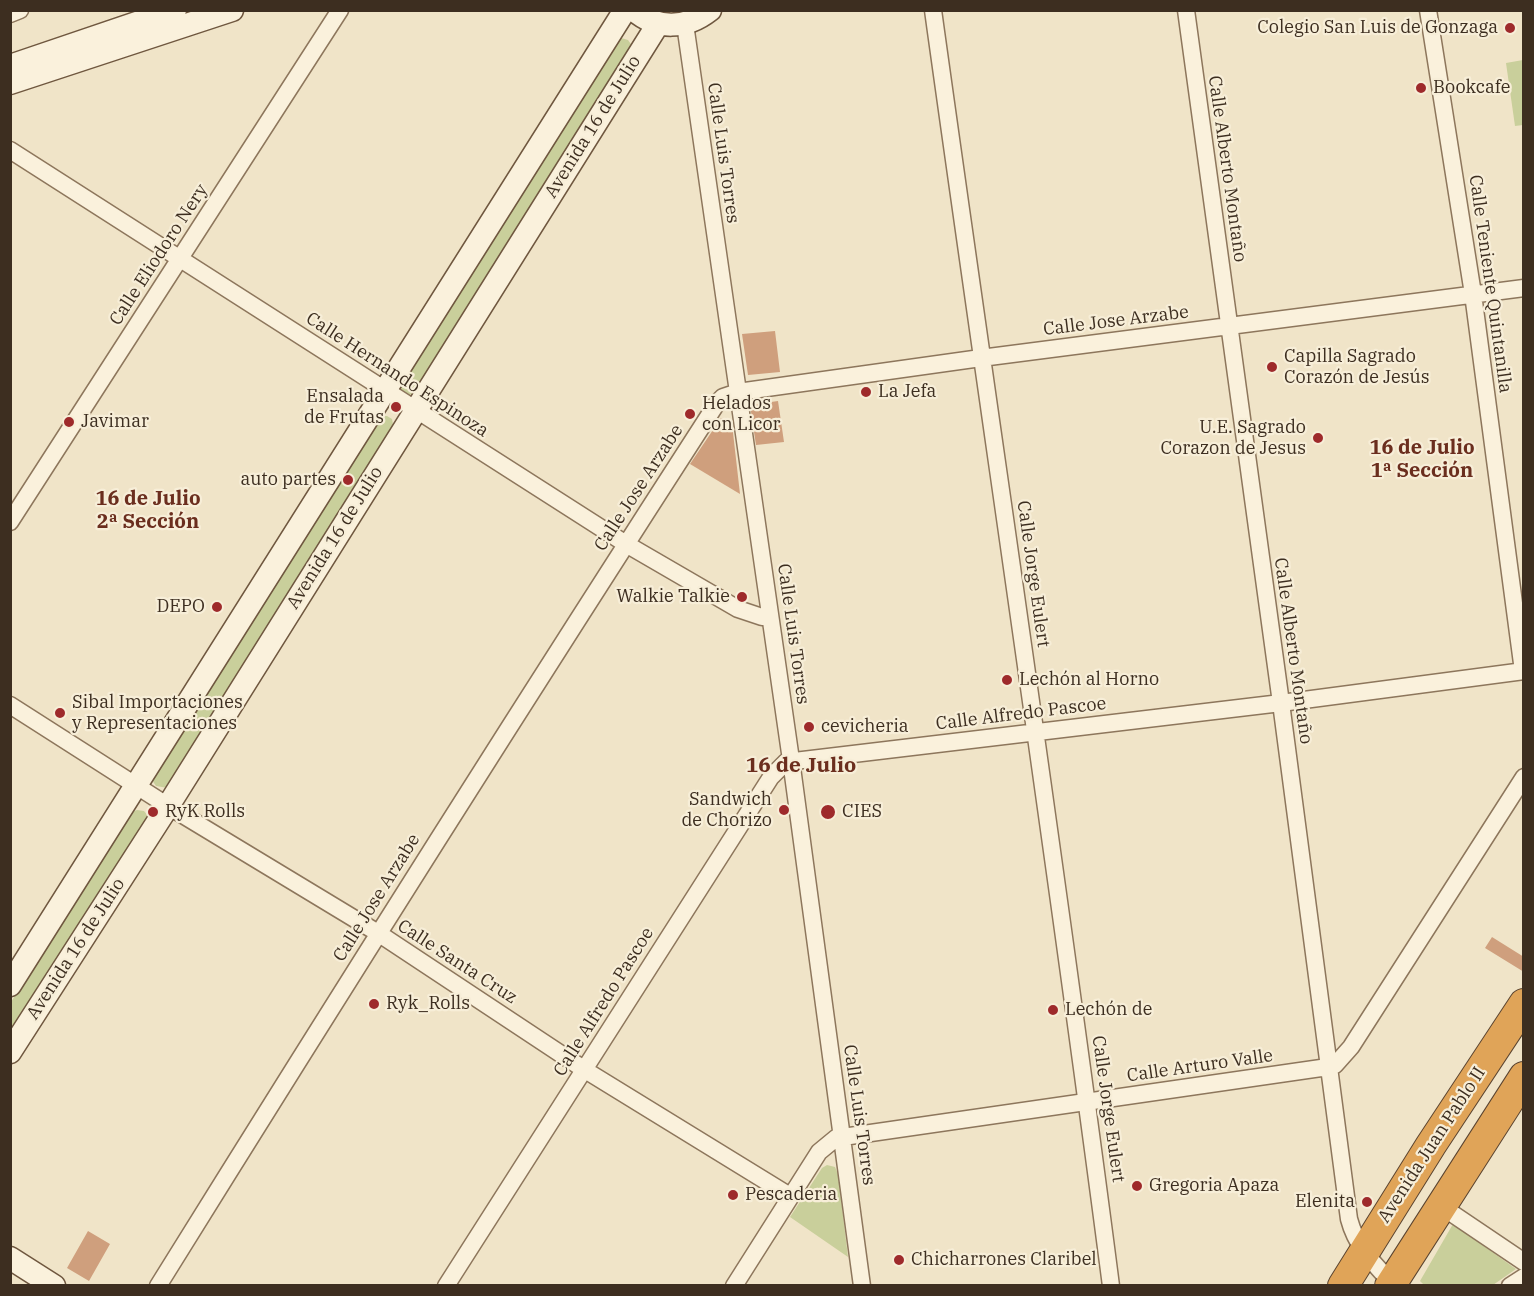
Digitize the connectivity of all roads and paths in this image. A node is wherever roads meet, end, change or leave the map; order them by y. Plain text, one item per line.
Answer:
1 (20, 10) edge
2 (175, 10) edge
3 (232, 10) edge
4 (340, 10) edge
5 (625, 10) edge
6 (634, 10) edge
7 (710, 10) edge
8 (933, 10) edge
9 (1186, 10) edge
10 (1428, 10) edge
11 (10, 14) edge
12 (658, 24) junction
13 (685, 24) junction
14 (10, 66) edge
15 (10, 83) edge
16 (10, 150) edge
17 (180, 258) junction
18 (1524, 288) edge
19 (1473, 294) junction
20 (1229, 326) junction
21 (981, 358) junction
22 (386, 390) junction
23 (738, 392) junction
24 (416, 410) junction
25 (10, 522) edge
26 (626, 544) junction
27 (770, 616) junction
28 (1523, 671) edge
29 (1281, 703) junction
30 (10, 705) edge
31 (1037, 731) junction
32 (791, 760) junction
33 (1524, 777) edge
34 (136, 786) junction
35 (168, 806) junction
36 (378, 933) junction
37 (10, 985) edge
38 (1524, 1004) edge
39 (10, 1052) edge
40 (1328, 1068) junction
41 (585, 1070) junction
42 (1524, 1077) edge
43 (1087, 1101) junction
44 (842, 1137) junction
45 (790, 1196) junction
46 (1441, 1206) junction
47 (1364, 1252) junction
48 (10, 1258) edge
49 (1524, 1262) edge
50 (1524, 1277) edge
51 (1396, 1285) edge
52 (54, 1286) edge
53 (158, 1286) edge
54 (446, 1286) edge
55 (734, 1286) edge
56 (862, 1286) edge
57 (1111, 1286) edge
58 (1343, 1286) edge
59 (1510, 1286) edge

1 - 11 street
2 - 14 street
3 - 15 street
4 - 17 street, Calle Eliodoro Nery
5 - 22 street, Avenida 16 de Julio
6 - 12 street
7 - 13 street
8 - 21 street, Calle Jorge Eulert
9 - 20 street, Calle Alberto Montaño
10 - 19 street, Calle Teniente Quintanilla
12 - 13 street
12 - 24 street, Avenida 16 de Julio
13 - 23 street, Calle Luis Torres
16 - 17 street, Calle Hernando Espinoza
17 - 22 street, Calle Hernando Espinoza
17 - 25 street, Calle Eliodoro Nery
18 - 19 street, Calle Jose Arzabe
19 - 20 street, Calle Jose Arzabe
19 - 28 street, Calle Teniente Quintanilla
20 - 21 street, Calle Jose Arzabe
20 - 29 street, Calle Alberto Montaño
21 - 23 street, Calle Jose Arzabe
21 - 31 street, Calle Jorge Eulert
22 - 24 street, Calle Hernando Espinoza
22 - 34 street, Avenida 16 de Julio
23 - 26 street, Calle Jose Arzabe
23 - 27 street, Calle Luis Torres
24 - 26 street, Calle Hernando Espinoza
24 - 35 street, Avenida 16 de Julio
26 - 27 street, Calle Hernando Espinoza
26 - 36 street, Calle Jose Arzabe
27 - 32 street, Calle Luis Torres
28 - 29 street, Calle Alfredo Pascoe
29 - 31 street, Calle Alfredo Pascoe
29 - 40 street, Calle Alberto Montaño
30 - 34 street, Calle Santa Cruz
31 - 32 street, Calle Alfredo Pascoe
31 - 43 street, Calle Jorge Eulert
32 - 41 street, Calle Alfredo Pascoe
32 - 44 street, Calle Luis Torres
33 - 40 street
34 - 35 street, Calle Santa Cruz
34 - 37 street, Avenida 16 de Julio
35 - 36 street, Calle Santa Cruz
35 - 39 street, Avenida 16 de Julio
36 - 41 street, Calle Santa Cruz
36 - 53 street, Calle Jose Arzabe
38 - 47 highway, Avenida Juan Pablo II
40 - 43 street, Calle Arturo Valle
40 - 47 street, Calle Alberto Montaño
41 - 45 street, Calle Santa Cruz
41 - 54 street, Calle Alfredo Pascoe
42 - 46 highway
43 - 44 street, Calle Arturo Valle
43 - 57 street, Calle Jorge Eulert
44 - 45 street, Calle Arturo Valle
44 - 56 street, Calle Luis Torres
45 - 55 street, Calle Arturo Valle
46 - 49 street
46 - 51 highway
47 - 51 street, Calle Alberto Montaño
47 - 58 highway, Avenida Juan Pablo II
48 - 52 street
50 - 59 street

